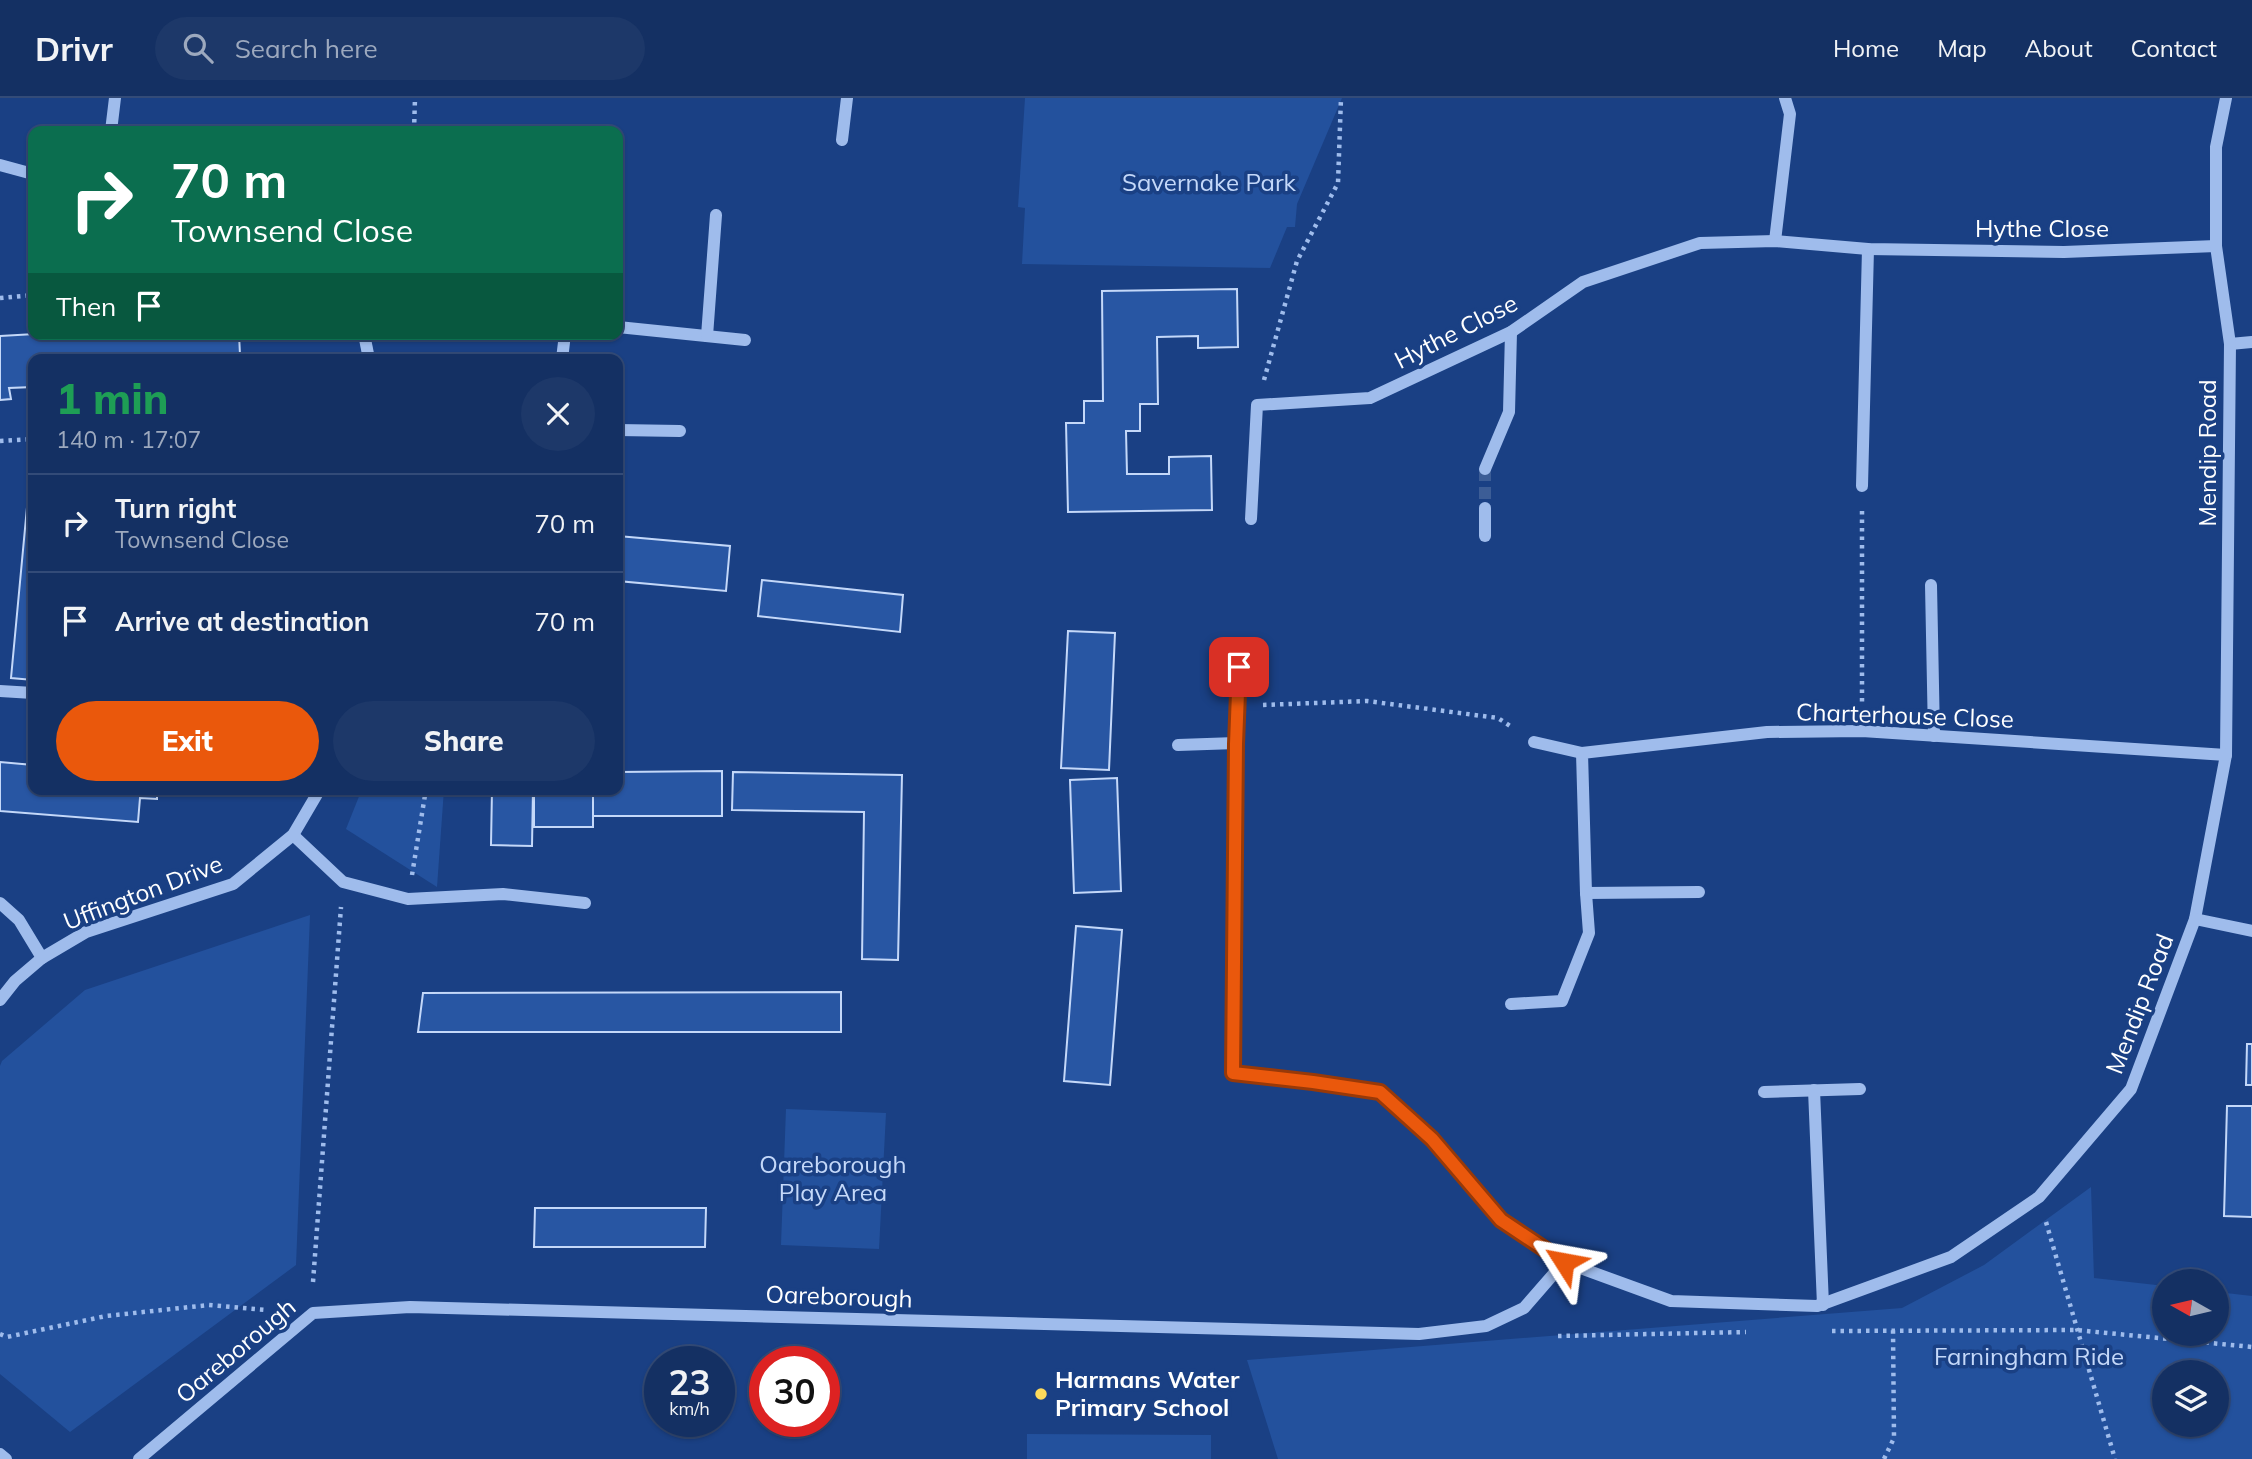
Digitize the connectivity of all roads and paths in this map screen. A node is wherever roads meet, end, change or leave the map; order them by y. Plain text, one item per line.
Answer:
1 (115, 98) edge
2 (415, 98) edge
3 (847, 98) edge
4 (1341, 98) edge
5 (1785, 98) edge
6 (2227, 98) edge
7 (112, 126) edge
8 (414, 126) edge
9 (842, 140) dead end
10 (0, 165) edge
11 (28, 173) edge
12 (716, 215) dead end
13 (1775, 241) junction
14 (2216, 246) junction
15 (1868, 249) junction
16 (28, 295) edge
17 (0, 298) edge
18 (623, 328) edge
19 (1511, 332) junction
20 (706, 336) junction
21 (745, 340) dead end
22 (2252, 342) edge
23 (2230, 344) junction
24 (1257, 405) junction
25 (623, 430) edge
26 (680, 431) dead end
27 (28, 439) edge
28 (0, 441) edge
29 (1485, 469) tunnel mouth
30 (1862, 486) joint
31 (1485, 508) tunnel mouth
32 (1251, 519) dead end
33 (1485, 536) dead end
34 (1931, 585) dead end
35 (1239, 667) dead end
36 (0, 691) edge
37 (28, 693) edge
38 (1260, 705) dead end
39 (1862, 731) junction
40 (1934, 736) junction
41 (1534, 742) joint
42 (1236, 744) junction
43 (1178, 746) dead end
44 (1582, 753) junction
45 (2226, 755) junction
46 (316, 795) edge
47 (425, 795) edge
48 (293, 835) junction
49 (343, 882) junction
50 (1586, 892) junction
51 (1699, 892) dead end
52 (408, 899) junction
53 (0, 903) edge
54 (585, 903) dead end
55 (2195, 919) junction
56 (2252, 931) edge
57 (42, 958) junction
58 (0, 1000) edge
59 (1511, 1003) dead end
60 (1860, 1089) dead end
61 (1814, 1090) junction
62 (1764, 1092) dead end
63 (2039, 1197) junction
64 (1564, 1262) junction
65 (313, 1282) dead end
66 (1823, 1305) junction
67 (267, 1310) dead end
68 (1893, 1329) junction
69 (2076, 1330) junction
70 (1823, 1331) dead end
71 (1754, 1332) dead end
72 (0, 1334) edge
73 (1558, 1336) dead end
74 (2252, 1347) edge
75 (0, 1454) edge
76 (6, 1459) edge
77 (139, 1459) edge
78 (1884, 1459) edge
79 (2115, 1459) edge

1 - 7 street
2 - 8 path
3 - 9 street
4 - 24 path
5 - 13 street
6 - 14 street, Mendip Road
10 - 11 street
12 - 20 street
13 - 15 street, Hythe Close
13 - 19 street, Hythe Close
14 - 15 street, Hythe Close
14 - 23 street, Mendip Road
15 - 30 street
16 - 17 path
18 - 20 street
19 - 24 street, Hythe Close
19 - 29 street
20 - 21 street
22 - 23 street
23 - 45 street, Mendip Road
24 - 32 street
25 - 26 street
27 - 28 path
30 - 39 path
31 - 33 street
34 - 40 street
35 - 42 street
36 - 37 street
38 - 41 path
39 - 40 street, Charterhouse Close
39 - 44 street, Charterhouse Close
40 - 45 street, Charterhouse Close
41 - 44 street, Charterhouse Close
42 - 43 street
42 - 64 street, Mendip Road
44 - 50 street
45 - 55 street, Mendip Road
46 - 48 street, Uffington Drive
47 - 52 path
48 - 49 street
48 - 57 street, Uffington Drive
49 - 52 street
49 - 65 path
50 - 51 street
50 - 59 street
52 - 54 street
53 - 57 street
55 - 56 street
55 - 63 street, Mendip Road
57 - 58 street, Uffington Drive
60 - 61 street
61 - 62 street
61 - 66 street
63 - 66 street, Mendip Road
63 - 69 path
64 - 66 street, Mendip Road
64 - 77 street, Oareborough
67 - 72 path
68 - 69 path
68 - 70 path
68 - 78 path
69 - 74 path
69 - 79 path
71 - 73 path
75 - 76 street

